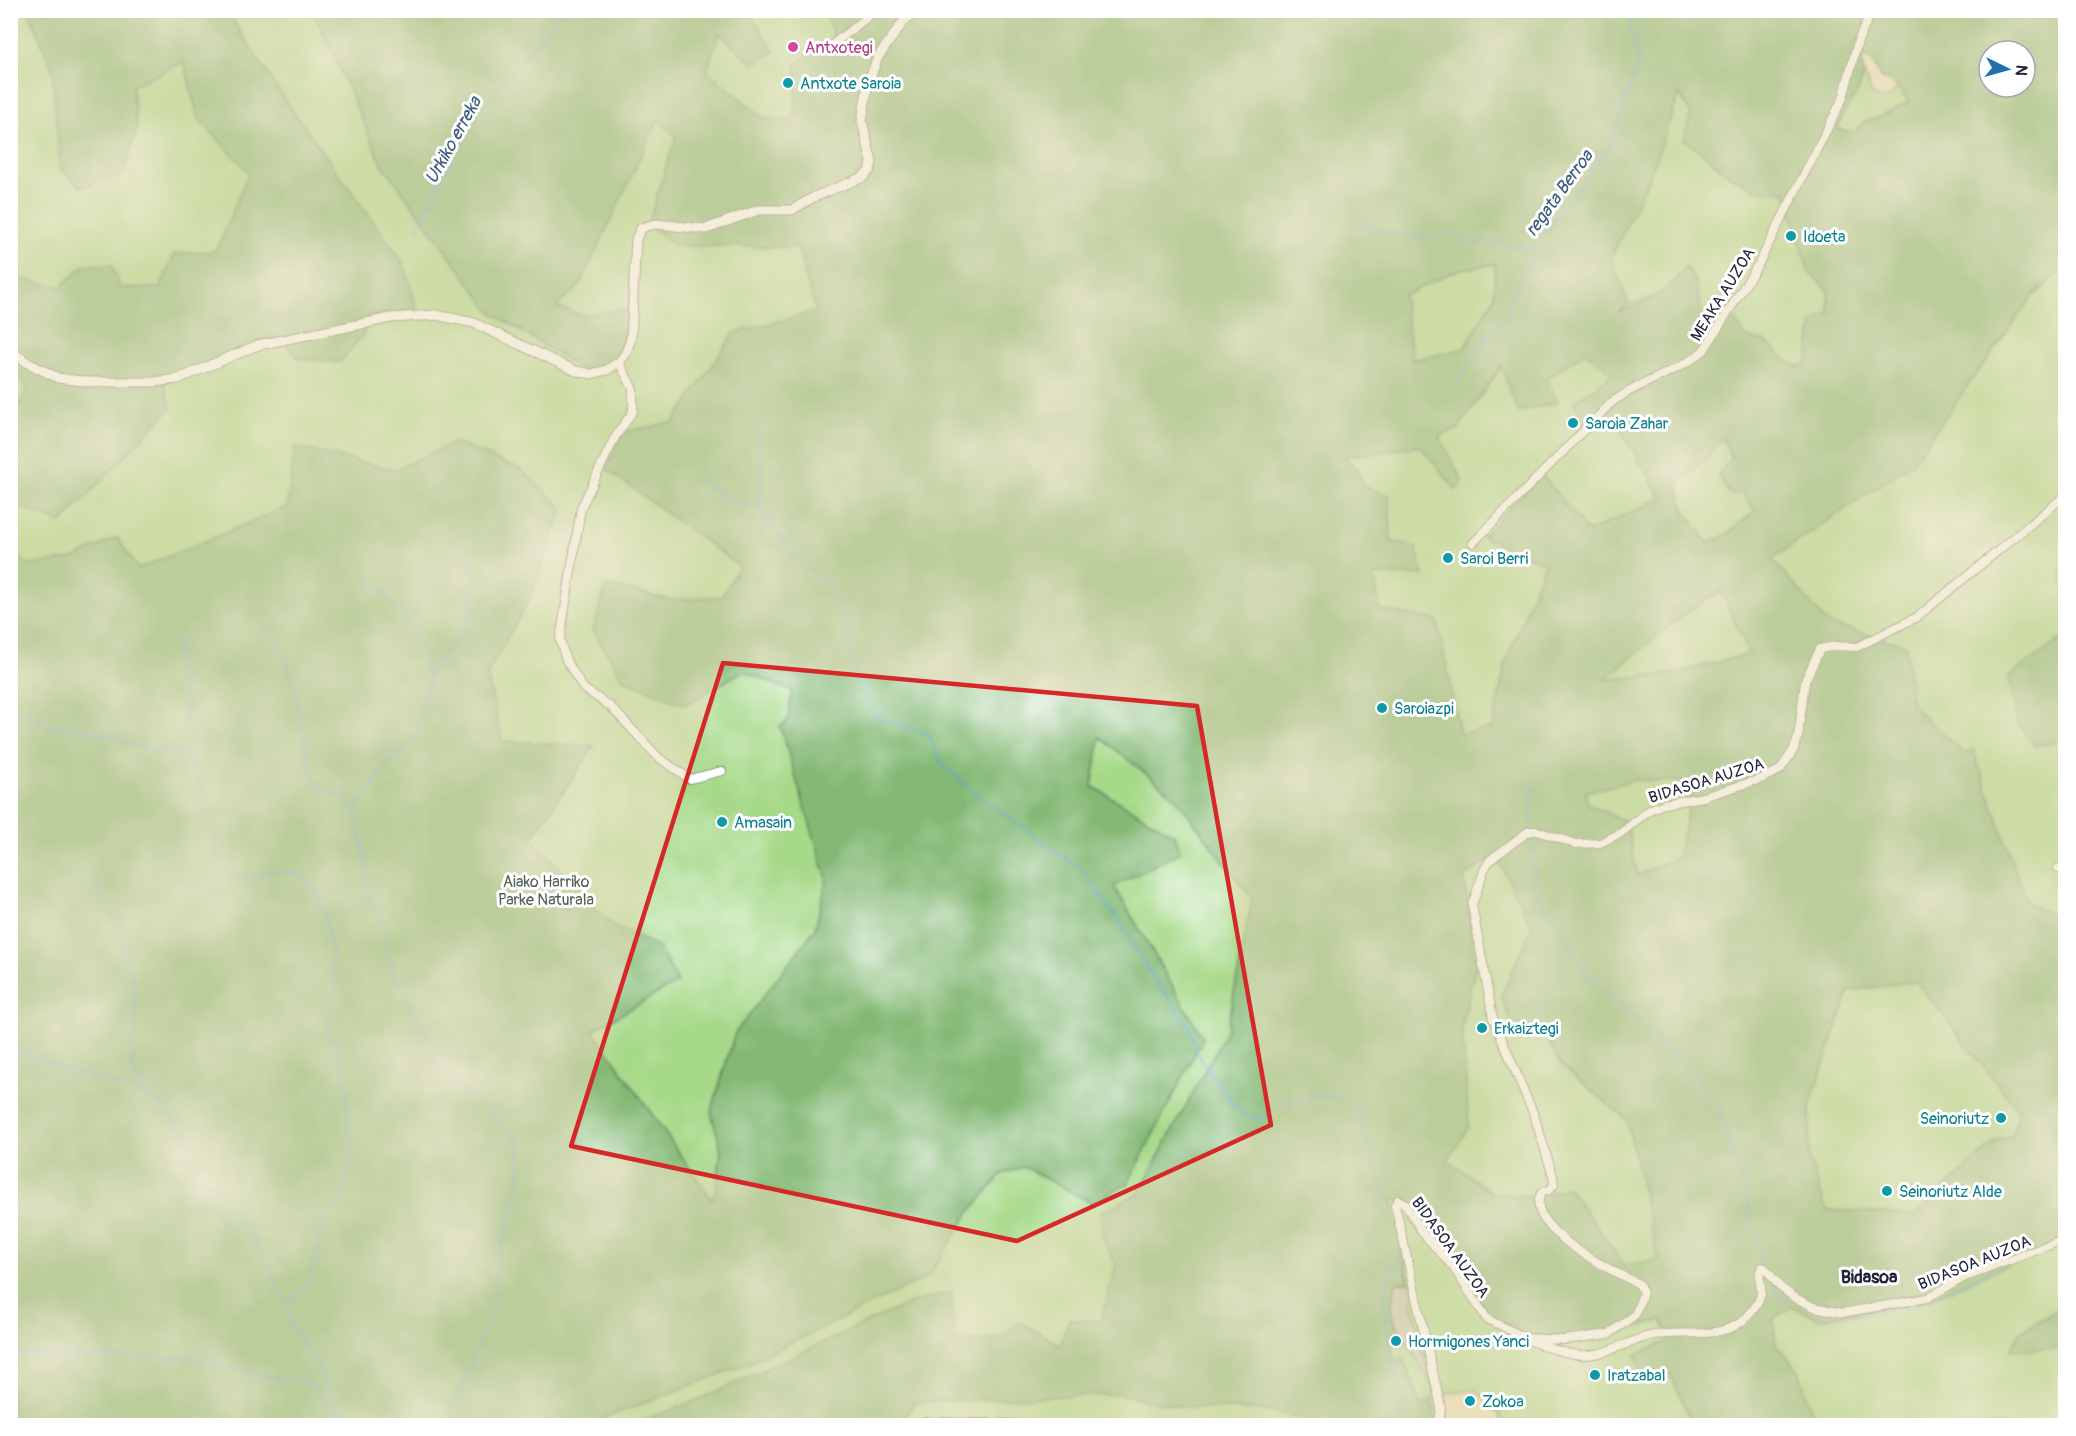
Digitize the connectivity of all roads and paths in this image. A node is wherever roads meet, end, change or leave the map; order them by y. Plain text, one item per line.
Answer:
1 (876, 10) edge
2 (917, 10) edge
3 (1872, 10) edge
4 (824, 47) dead end
5 (10, 350) edge
6 (619, 362) junction
7 (2066, 495) edge
8 (1473, 543) dead end
9 (722, 771) dead end
10 (2066, 863) edge
11 (2066, 870) edge
12 (2066, 1239) edge
13 (1526, 1338) junction
14 (925, 1424) dead end
15 (1033, 1425) edge
16 (1439, 1425) edge

1 - 4 street
2 - 6 street
3 - 8 street, MEAKA AUZOA
5 - 6 street
6 - 9 street
7 - 13 street, BIDASOA AUZOA
10 - 11 street
12 - 13 street, BIDASOA AUZOA
13 - 16 street, BIDASOA AUZOA
14 - 15 highway

